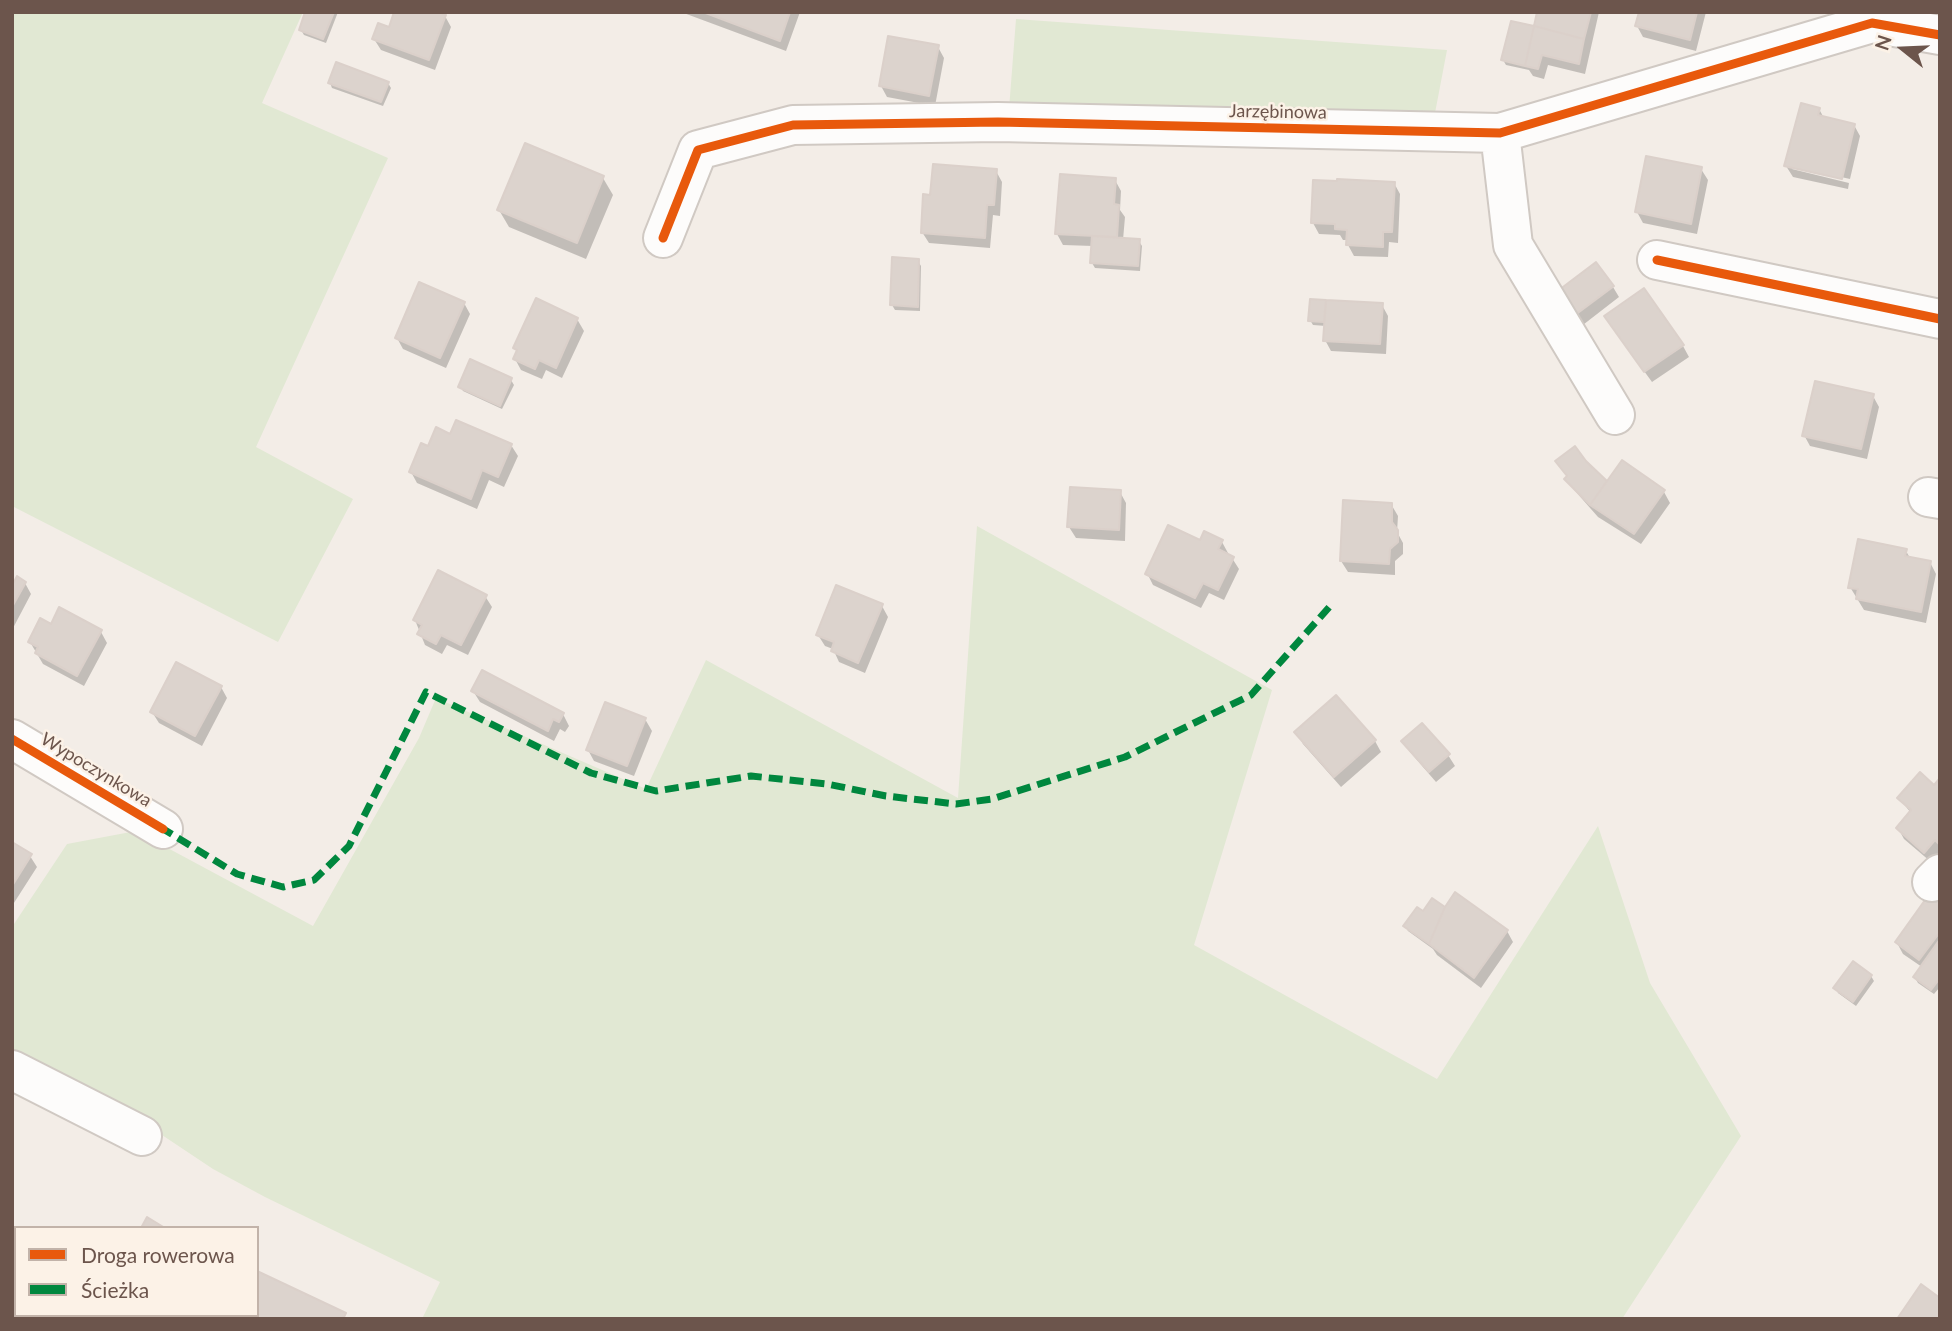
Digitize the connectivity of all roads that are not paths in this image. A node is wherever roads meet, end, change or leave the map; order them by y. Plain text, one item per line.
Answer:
1 (1893, 20) edge
2 (1940, 35) edge
3 (1500, 133) junction
4 (663, 238) dead end
5 (1657, 260) dead end
6 (1940, 319) edge
7 (1615, 415) dead end
8 (12, 739) edge
9 (163, 829) dead end
10 (12, 1070) edge
11 (142, 1136) dead end

1 - 2 street, Jarzębinowa
1 - 3 street, Jarzębinowa
3 - 4 street, Jarzębinowa
3 - 7 street
5 - 6 street
8 - 9 street, Wypoczynkowa
10 - 11 street

